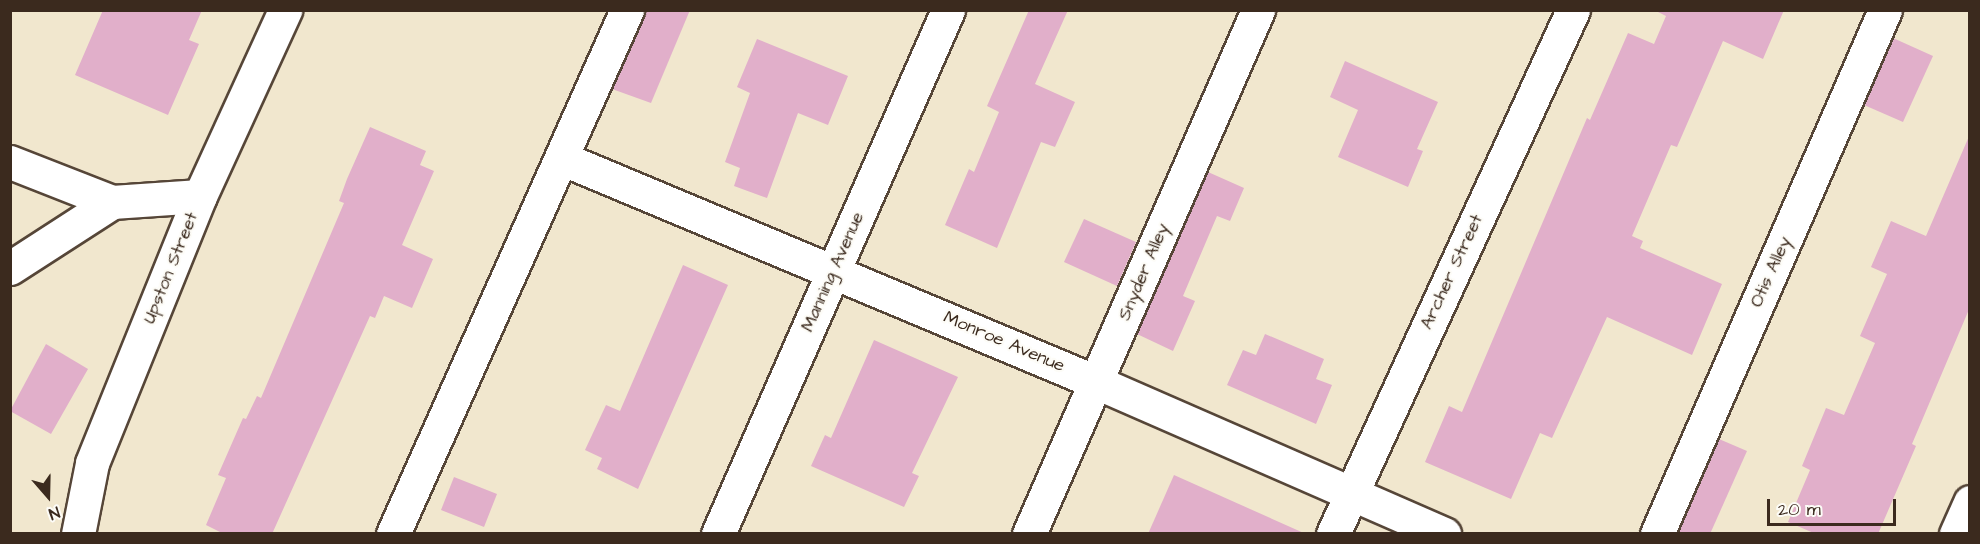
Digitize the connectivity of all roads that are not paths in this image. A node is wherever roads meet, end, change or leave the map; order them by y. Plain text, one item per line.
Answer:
1 (285, 10) edge
2 (627, 10) edge
3 (948, 10) edge
4 (1258, 10) edge
5 (1573, 10) edge
6 (1885, 10) edge
7 (561, 158) junction
8 (10, 162) edge
9 (200, 196) junction
10 (112, 202) junction
11 (10, 268) edge
12 (834, 270) junction
13 (1096, 382) junction
14 (1351, 491) junction
15 (1970, 502) edge
16 (78, 534) edge
17 (393, 534) edge
18 (718, 534) edge
19 (1029, 534) edge
20 (1333, 534) edge
21 (1444, 534) edge
22 (1657, 534) edge
23 (1956, 534) edge

1 - 9 street, Upston Street
2 - 7 street
3 - 12 street, Manning Avenue
4 - 13 street, Snyder Alley
5 - 14 street, Archer Street
6 - 22 street, Otis Alley
7 - 12 street, Monroe Avenue
7 - 17 street
8 - 10 street
9 - 10 street
9 - 16 street, Upston Street
10 - 11 street
12 - 13 street, Monroe Avenue
12 - 18 street, Manning Avenue
13 - 14 street, Monroe Avenue
13 - 19 street, Snyder Alley
14 - 20 street, Archer Street
14 - 21 street, Monroe Avenue
15 - 23 street

